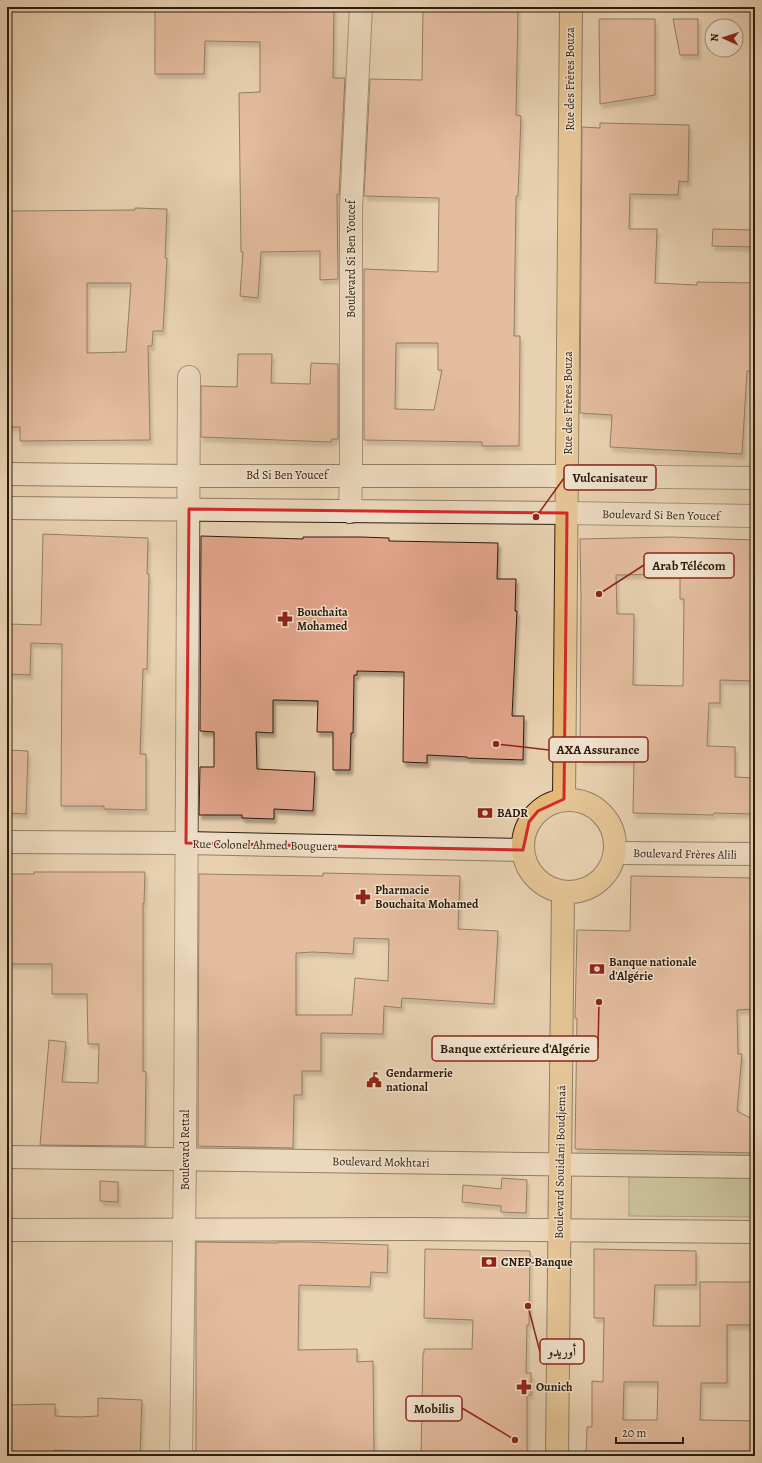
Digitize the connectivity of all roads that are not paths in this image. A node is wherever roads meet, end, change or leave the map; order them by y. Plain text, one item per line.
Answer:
1 (361, 7) edge
2 (571, 7) edge
3 (189, 377) dead end
4 (7, 474) edge
5 (351, 475) junction
6 (188, 476) junction
7 (567, 476) junction
8 (755, 478) edge
9 (7, 508) edge
10 (189, 509) junction
11 (350, 512) junction
12 (567, 513) junction
13 (755, 516) edge
14 (564, 799) junction
15 (7, 842) edge
16 (186, 843) junction
17 (523, 850) junction
18 (615, 853) junction
19 (755, 854) edge
20 (563, 892) junction
21 (7, 1157) edge
22 (185, 1159) junction
23 (560, 1164) junction
24 (755, 1167) edge
25 (184, 1229) junction
26 (7, 1230) edge
27 (560, 1230) junction
28 (755, 1232) edge
29 (181, 1456) edge
30 (557, 1456) edge

1 - 5 street, Boulevard Si Ben Youcef
2 - 7 main road, Rue des Frères Bouza
3 - 6 street, Boulevard Rettal
4 - 6 street, Bd Si Ben Youcef
5 - 6 street, Bd Si Ben Youcef
5 - 7 street, Bd Si Ben Youcef
5 - 11 street, Boulevard Si Ben Youcef
6 - 10 street, Boulevard Rettal
7 - 8 street
7 - 12 main road, Rue des Frères Bouza
9 - 10 street
10 - 11 street
10 - 16 street, Boulevard Rettal
11 - 12 street
12 - 13 street, Boulevard Si Ben Youcef
12 - 14 main road, Rue des Frères Bouza
14 - 17 main road
14 - 18 main road
15 - 16 street, Rue Colonel Ahmed Bouguera
16 - 17 street, Rue Colonel Ahmed Bouguera
16 - 22 street, Boulevard Rettal
17 - 20 main road
18 - 19 street, Boulevard Frères Alili
18 - 20 main road
20 - 23 main road, Boulevard Souidani Boudjemaâ
21 - 22 street, Boulevard Mokhtari
22 - 23 street, Boulevard Mokhtari
22 - 25 street, Boulevard Rettal
23 - 24 street, Boulevard Mokhtari
23 - 27 main road, Boulevard Souidani Boudjemaâ
25 - 26 street
25 - 27 street
25 - 29 street, Boulevard Rettal
27 - 28 street
27 - 30 main road, Boulevard Souidani Boudjemaâ

